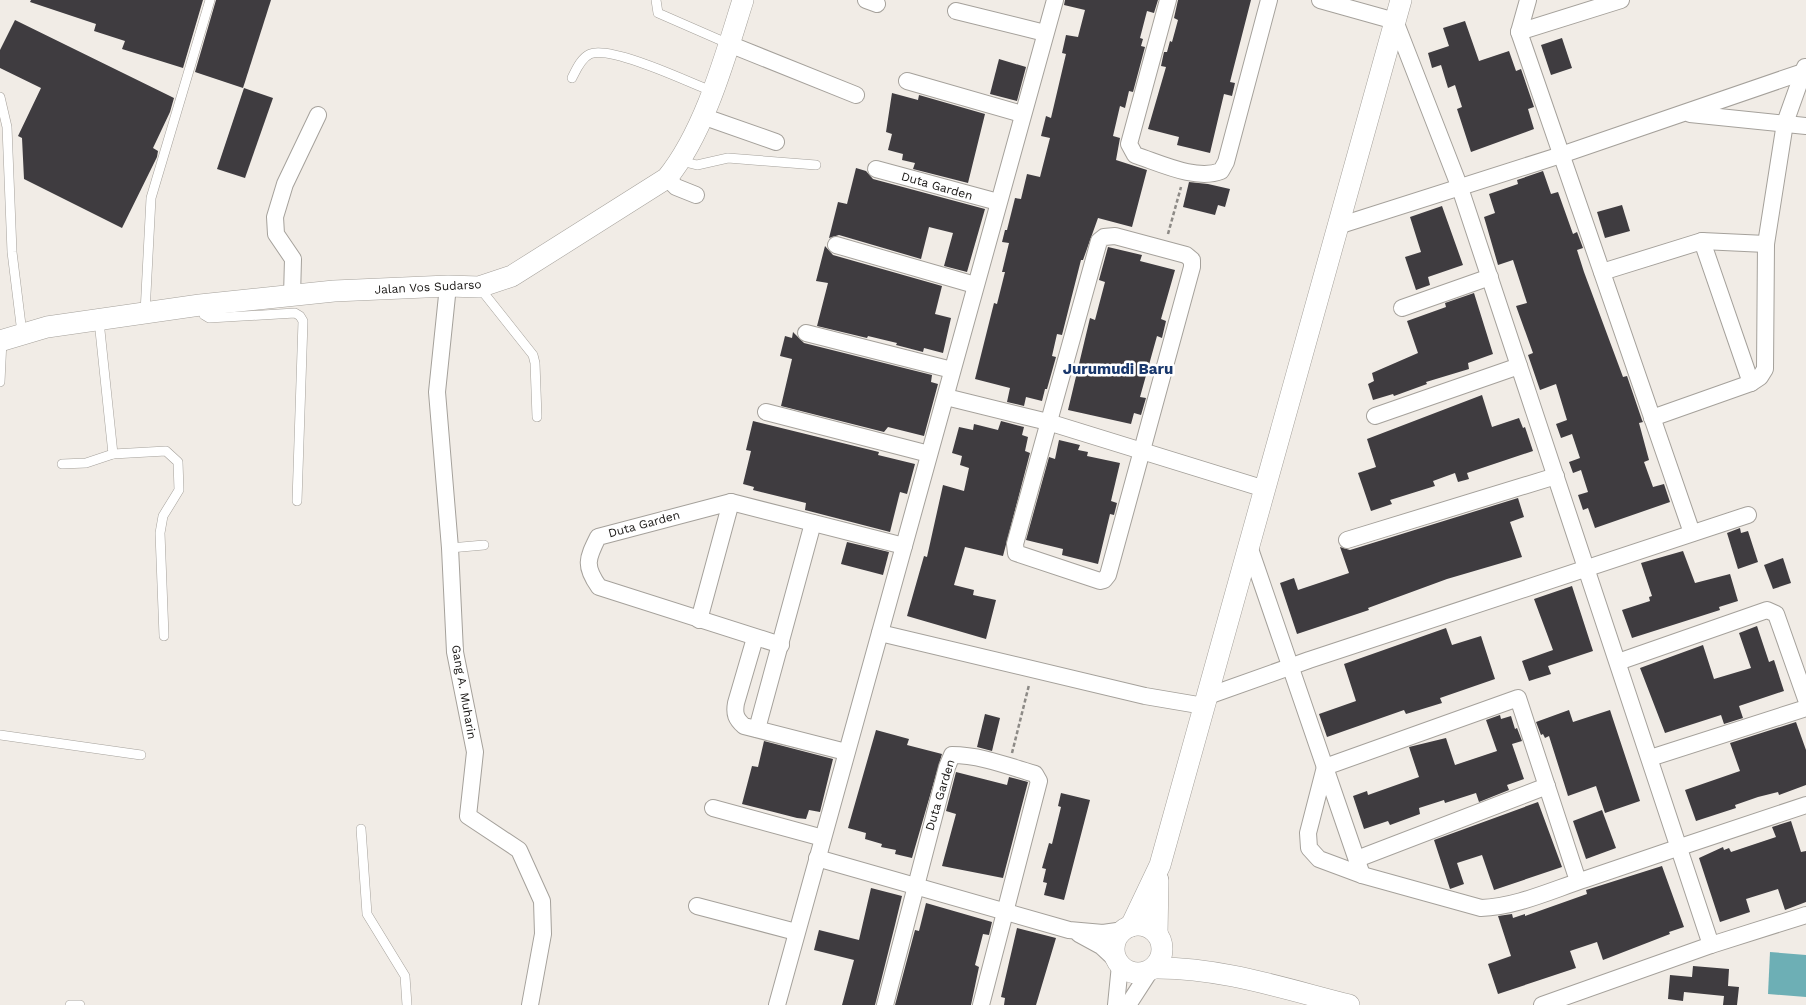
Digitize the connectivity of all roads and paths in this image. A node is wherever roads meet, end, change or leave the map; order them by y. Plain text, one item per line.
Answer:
1 (210, 0) edge
2 (656, 0) edge
3 (743, 0) edge
4 (1055, 0) edge
5 (1168, 0) edge
6 (1269, 0) edge
7 (1320, 0) edge
8 (1401, 0) edge
9 (1528, 0) edge
10 (1621, 0) edge
11 (956, 11) dead end
12 (1395, 21) junction
13 (1519, 32) junction
14 (1045, 33) junction
15 (729, 44) junction
16 (1804, 67) edge
17 (572, 78) dead end
18 (907, 81) dead end
19 (711, 91) junction
20 (856, 96) dead end
21 (0, 97) edge
22 (1022, 114) junction
23 (1685, 114) junction
24 (318, 115) dead end
25 (702, 116) junction
26 (1785, 123) junction
27 (1806, 126) edge
28 (776, 142) dead end
29 (1562, 155) junction
30 (680, 161) junction
31 (816, 165) dead end
32 (876, 169) dead end
33 (1186, 171) junction
34 (666, 178) junction
35 (1460, 188) junction
36 (696, 195) dead end
37 (998, 202) junction
38 (1338, 226) junction
39 (1702, 241) junction
40 (1766, 244) junction
41 (836, 245) dead end
42 (1164, 248) junction
43 (1602, 272) junction
44 (1490, 277) junction
45 (975, 285) junction
46 (448, 286) junction
47 (478, 287) junction
48 (292, 296) junction
49 (200, 305) junction
50 (1402, 308) dead end
51 (145, 313) junction
52 (99, 321) junction
53 (22, 332) junction
54 (806, 333) dead end
55 (1, 340) edge
56 (1519, 366) junction
57 (952, 370) junction
58 (0, 382) edge
59 (1751, 384) junction
60 (946, 398) junction
61 (766, 412) dead end
62 (1375, 416) dead end
63 (537, 417) dead end
64 (1652, 418) junction
65 (1048, 422) junction
66 (1144, 451) junction
67 (113, 454) junction
68 (929, 454) junction
69 (62, 464) dead end
70 (1556, 476) junction
71 (1265, 489) junction
72 (297, 501) dead end
73 (731, 502) junction
74 (1748, 515) dead end
75 (813, 523) junction
76 (1692, 533) junction
77 (1347, 540) dead end
78 (484, 545) dead end
79 (904, 546) junction
80 (1249, 546) junction
81 (450, 548) junction
82 (1587, 568) junction
83 (699, 620) junction
84 (880, 633) junction
85 (164, 636) dead end
86 (755, 638) junction
87 (781, 645) junction
88 (1618, 662) junction
89 (1291, 666) junction
90 (1033, 669) junction
91 (1806, 699) edge
92 (1206, 701) junction
93 (1806, 708) edge
94 (757, 729) junction
95 (0, 735) edge
96 (1017, 736) dead end
97 (846, 752) junction
98 (141, 755) dead end
99 (1650, 758) junction
100 (1325, 767) junction
101 (1547, 786) junction
102 (1806, 805) edge
103 (713, 808) dead end
104 (361, 829) dead end
105 (823, 838) junction
106 (1680, 847) junction
107 (817, 858) junction
108 (1357, 859) junction
109 (1160, 865) junction
110 (1362, 875) junction
111 (1578, 881) junction
112 (914, 886) junction
113 (697, 906) dead end
114 (1005, 912) junction
115 (1806, 915) edge
116 (1127, 928) junction
117 (796, 932) junction
118 (1074, 932) junction
119 (1159, 938) junction
120 (1711, 945) junction
121 (1118, 963) junction
122 (1152, 969) junction
123 (1228, 975) junction
124 (70, 1005) edge
125 (80, 1005) edge
126 (407, 1005) edge
127 (530, 1005) edge
128 (777, 1005) edge
129 (885, 1005) edge
130 (981, 1005) edge
131 (1116, 1005) edge
132 (1128, 1005) edge
133 (1349, 1005) edge
134 (1542, 1005) edge

1 - 51 lane
2 - 15 lane
3 - 15 street, Jalan Vos Sudarso
4 - 14 street
5 - 33 street
6 - 33 street
7 - 12 street
8 - 12 street
9 - 13 street
10 - 13 street
11 - 14 street
12 - 35 street
12 - 38 street
13 - 29 street
14 - 22 street
15 - 19 street, Jalan Vos Sudarso
15 - 20 street
16 - 23 street
16 - 26 street
17 - 19 lane
18 - 22 street
19 - 25 street, Jalan Vos Sudarso
21 - 53 lane
22 - 37 street
23 - 26 street
23 - 29 street
24 - 48 street
25 - 28 street
25 - 30 street, Jalan Vos Sudarso
26 - 27 street
26 - 40 street
29 - 35 street
29 - 43 street
30 - 31 lane
30 - 34 street, Jalan Vos Sudarso
32 - 37 street, Duta Garden
33 - 42 path
34 - 36 street
34 - 47 street, Jalan Vos Sudarso
35 - 38 street
35 - 44 street
37 - 45 street
38 - 71 street
39 - 40 street
39 - 43 street
39 - 59 street
40 - 59 street
41 - 45 street
42 - 65 street
42 - 66 street
43 - 64 street
44 - 50 street
44 - 56 street
45 - 57 street
46 - 47 street, Jalan Vos Sudarso
46 - 48 street, Jalan Vos Sudarso
46 - 81 street, Gang A. Muharin
47 - 63 lane
48 - 49 street, Jalan Vos Sudarso
49 - 51 street, Jalan Vos Sudarso
49 - 72 lane
51 - 52 street, Jalan Vos Sudarso
52 - 53 street, Jalan Vos Sudarso
52 - 67 lane
53 - 55 street, Jalan Vos Sudarso
54 - 57 street
55 - 58 lane
56 - 62 street
56 - 70 street
57 - 60 street
59 - 64 street
60 - 65 street
60 - 68 street
61 - 68 street
64 - 76 street
65 - 66 street
65 - 66 street
66 - 71 street
67 - 69 lane
67 - 85 lane
68 - 79 street
70 - 77 street
70 - 82 street
71 - 80 street
73 - 75 street, Duta Garden
73 - 83 street
73 - 83 street, Duta Garden
74 - 76 street
75 - 79 street, Duta Garden
75 - 87 street
76 - 82 street
78 - 81 lane
79 - 84 street
80 - 89 street
80 - 92 street
81 - 127 street, Gang A. Muharin
82 - 88 street
82 - 89 street
83 - 86 street, Duta Garden
84 - 90 street
84 - 97 street
86 - 87 street, Duta Garden
86 - 94 street
87 - 94 street
88 - 91 street
88 - 99 street
89 - 92 street
89 - 100 street
90 - 92 street
90 - 96 path
92 - 109 street
93 - 99 street
94 - 97 street
95 - 98 lane
97 - 105 street
99 - 106 street
100 - 101 street
100 - 108 street
100 - 110 street
101 - 108 street
101 - 111 street
102 - 106 street
103 - 105 street
104 - 126 lane
105 - 107 street
106 - 111 street
106 - 120 street
107 - 112 street
107 - 117 street
108 - 110 street
109 - 116 street
109 - 119 street
110 - 111 street
112 - 114 street
112 - 114 street, Duta Garden
112 - 129 street, Duta Garden
113 - 117 street
114 - 118 street
114 - 130 street, Duta Garden
115 - 120 street
116 - 118 street
116 - 119 street
116 - 121 street
117 - 128 street
118 - 121 street
119 - 122 street
119 - 123 street
120 - 134 street
121 - 122 street
121 - 131 street
122 - 123 street
122 - 132 street
123 - 133 street
124 - 125 lane

